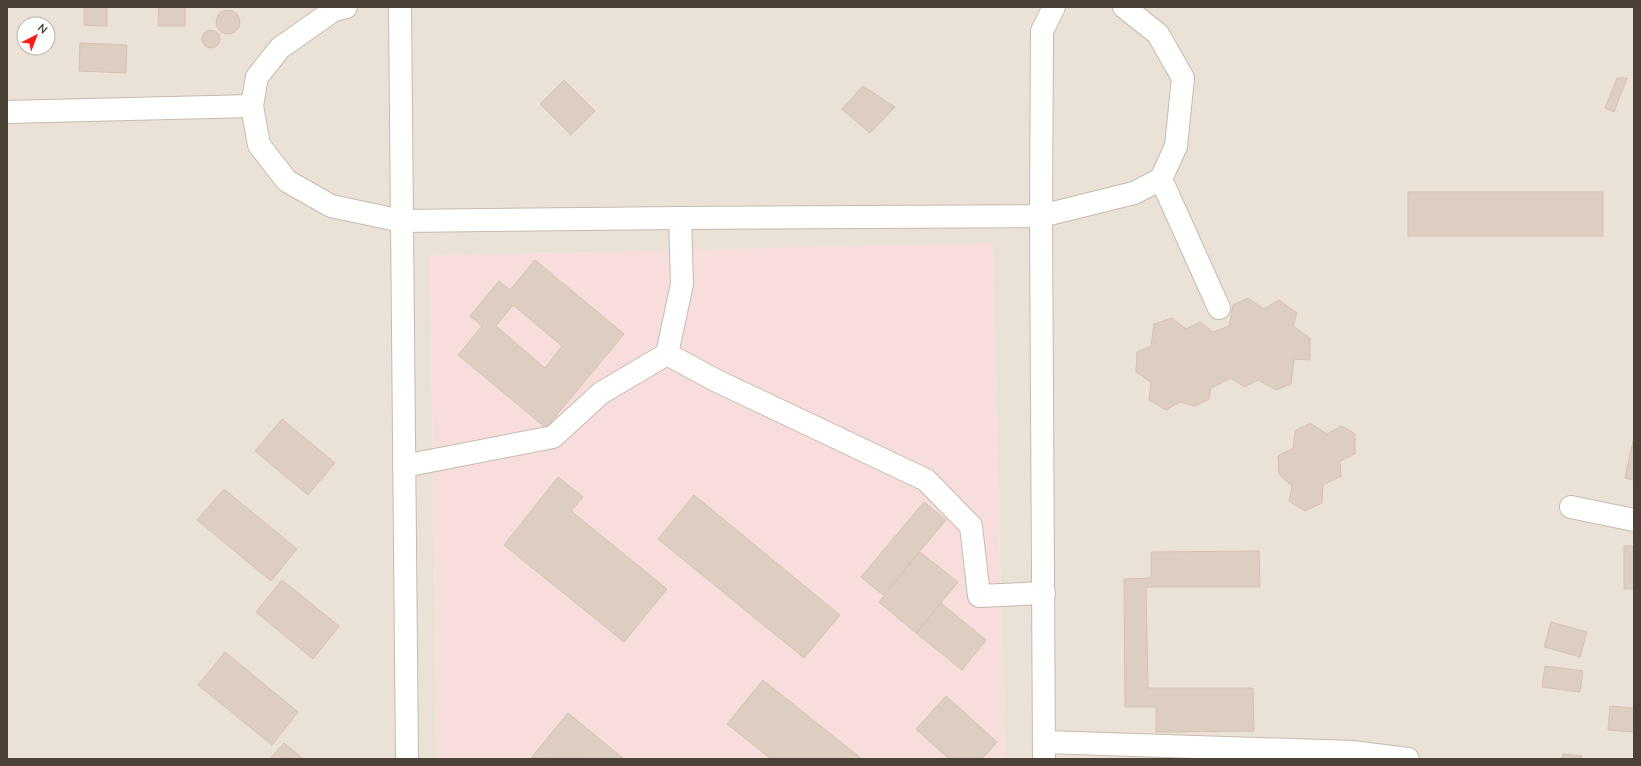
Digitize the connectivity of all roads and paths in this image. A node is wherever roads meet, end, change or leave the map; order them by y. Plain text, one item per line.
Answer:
1 (346, 7) edge
2 (400, 7) edge
3 (1054, 7) edge
4 (1124, 7) edge
5 (252, 106) junction
6 (7, 112) edge
7 (1161, 179) junction
8 (1041, 216) junction
9 (680, 218) junction
10 (402, 220) junction
11 (1219, 308) dead end
12 (667, 354) junction
13 (404, 466) junction
14 (1571, 507) dead end
15 (1634, 520) edge
16 (1044, 593) junction
17 (1044, 751) edge
18 (407, 759) edge
19 (1408, 759) edge

1 - 5 street
2 - 10 street
3 - 8 street
4 - 7 street
5 - 6 street
5 - 10 street
7 - 8 street
7 - 11 street
8 - 9 street
8 - 16 street
9 - 10 street
9 - 12 street
10 - 13 street
12 - 13 street
12 - 16 street
13 - 18 street
14 - 15 street
16 - 17 street
17 - 19 street

